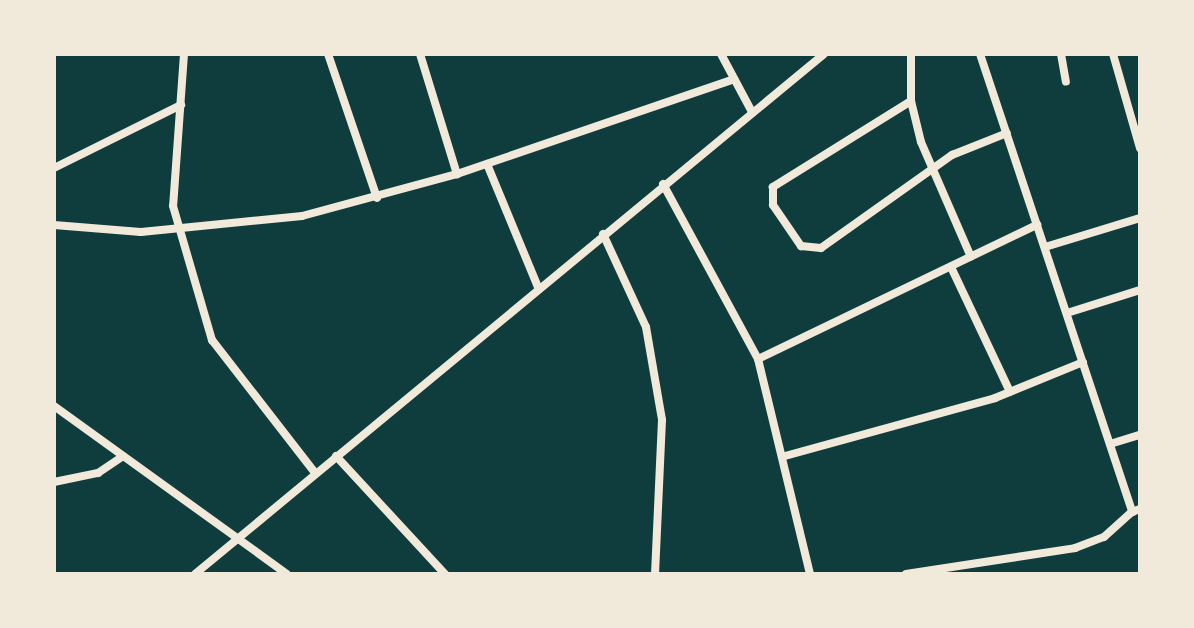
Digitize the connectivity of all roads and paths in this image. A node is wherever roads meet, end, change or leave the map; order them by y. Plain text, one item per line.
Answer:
1 (184, 54) edge
2 (328, 54) edge
3 (420, 54) edge
4 (721, 54) edge
5 (824, 54) edge
6 (911, 54) edge
7 (980, 54) edge
8 (1061, 54) edge
9 (1113, 54) edge
10 (734, 79) junction
11 (1066, 82) dead end
12 (911, 101) junction
13 (181, 105) junction
14 (752, 112) junction
15 (1007, 133) junction
16 (1140, 148) edge
17 (487, 164) junction
18 (54, 168) edge
19 (930, 169) junction
20 (457, 174) junction
21 (663, 184) junction
22 (377, 198) junction
23 (1140, 218) edge
24 (54, 225) edge
25 (178, 225) junction
26 (1037, 225) junction
27 (603, 234) junction
28 (1045, 247) junction
29 (971, 257) junction
30 (951, 267) junction
31 (538, 287) junction
32 (1139, 294) edge
33 (1067, 313) junction
34 (758, 359) junction
35 (1083, 362) junction
36 (1010, 392) junction
37 (54, 406) edge
38 (1140, 435) edge
39 (1110, 444) junction
40 (123, 456) junction
41 (336, 456) junction
42 (785, 456) junction
43 (315, 473) junction
44 (54, 482) edge
45 (1136, 510) edge
46 (236, 538) junction
47 (195, 574) edge
48 (287, 574) edge
49 (445, 574) edge
50 (655, 574) edge
51 (810, 574) edge
52 (906, 574) edge

1 - 13 street
2 - 22 street
3 - 20 street
4 - 10 street
5 - 14 street
6 - 12 street
7 - 15 street
8 - 11 street
9 - 16 street
10 - 14 street
10 - 17 street
12 - 19 street
12 - 19 street
13 - 18 street
13 - 25 street
14 - 21 street
15 - 19 street
15 - 26 street
17 - 20 street
17 - 31 street
19 - 29 street
20 - 22 street
21 - 27 street
21 - 34 street
22 - 25 street
23 - 28 street
24 - 25 street
25 - 43 street
26 - 28 street
26 - 29 street
27 - 31 street
27 - 50 street
28 - 33 street
29 - 30 street
30 - 34 street
30 - 36 street
31 - 41 street
32 - 33 street
33 - 35 street
34 - 42 street
35 - 36 street
35 - 39 street
36 - 42 street
37 - 40 street
38 - 39 street
39 - 45 street
40 - 44 street
40 - 46 street
41 - 43 street
41 - 49 street
42 - 51 street
43 - 46 street
45 - 52 street
46 - 47 street
46 - 48 street

